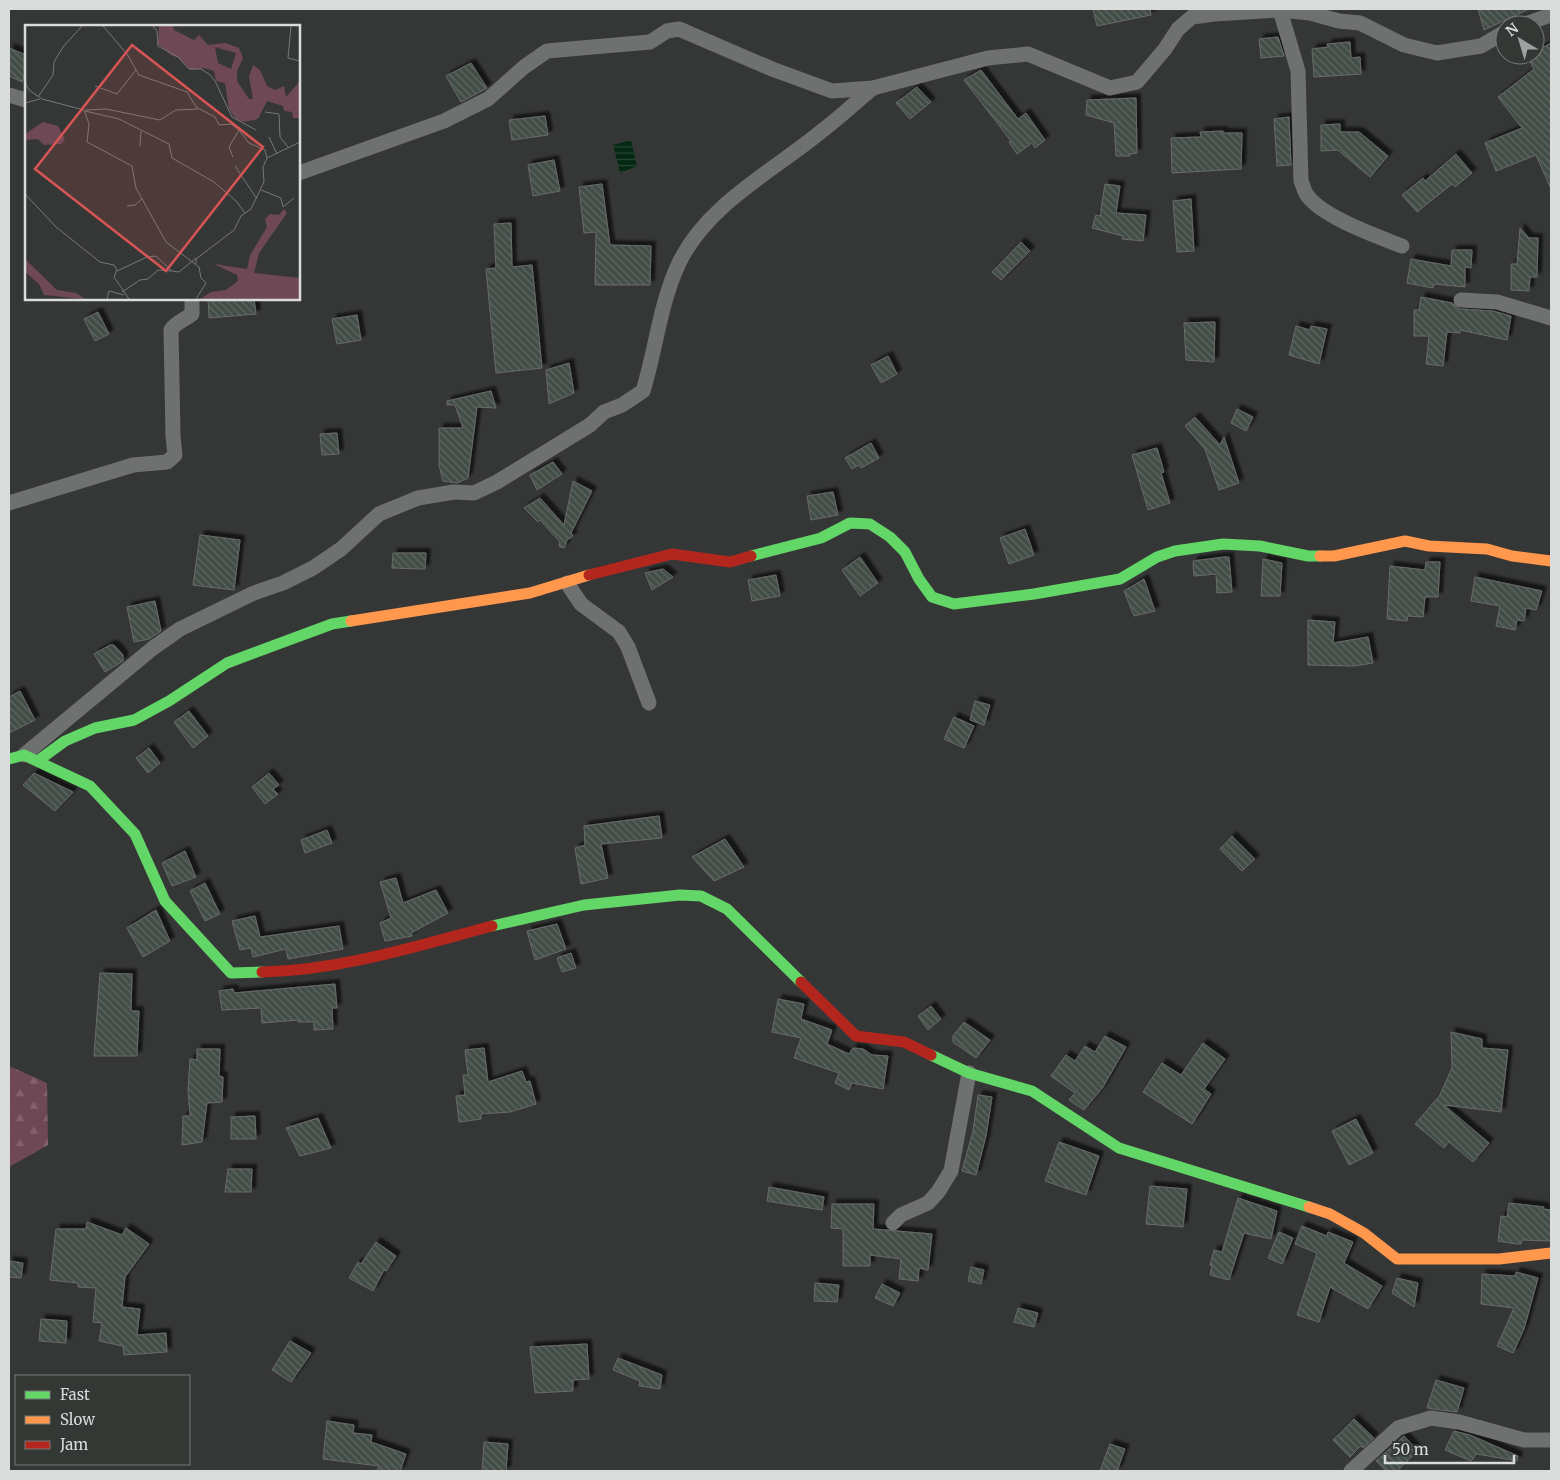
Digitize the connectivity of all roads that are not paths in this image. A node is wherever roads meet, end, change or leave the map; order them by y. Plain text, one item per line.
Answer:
1 (1280, 10) edge
2 (1495, 38) edge
3 (873, 88) junction
4 (9, 95) edge
5 (25, 100) edge
6 (300, 172) edge
7 (1402, 246) dead end
8 (192, 300) edge
9 (1462, 300) dead end
10 (1551, 318) edge
11 (9, 503) edge
12 (1551, 561) edge
13 (567, 583) junction
14 (649, 703) dead end
15 (24, 755) junction
16 (9, 759) edge
17 (39, 760) junction
18 (969, 1073) junction
19 (893, 1223) dead end
20 (1551, 1253) edge
21 (1551, 1440) edge
22 (1351, 1471) edge

1 - 2 street
1 - 3 street
1 - 7 street
3 - 6 street
3 - 15 street
4 - 5 street
8 - 11 street
9 - 10 street
12 - 13 street
13 - 14 street
13 - 17 street
15 - 16 street
15 - 17 street
17 - 18 street
18 - 19 street
18 - 20 street
21 - 22 street

